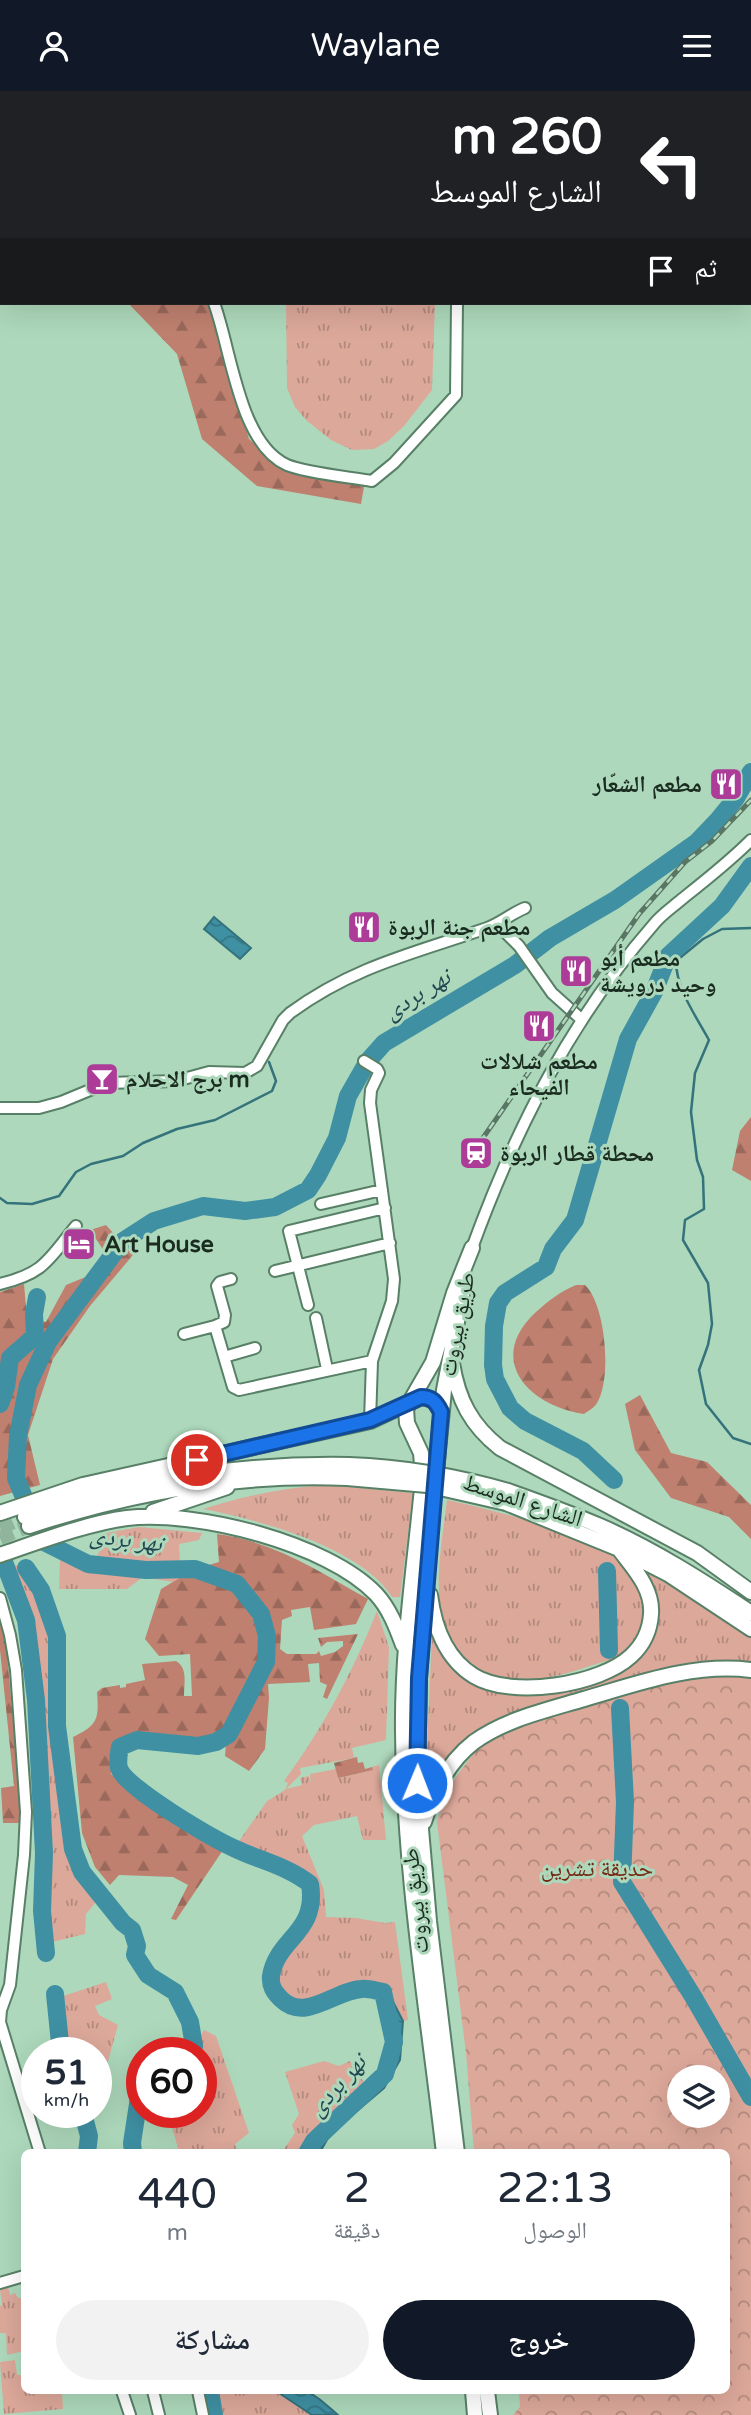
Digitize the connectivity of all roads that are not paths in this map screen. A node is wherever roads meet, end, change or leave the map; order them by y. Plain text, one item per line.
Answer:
1 (215, 305) edge
2 (457, 305) edge
3 (751, 840) edge
4 (525, 908) dead end
5 (497, 924) junction
6 (581, 1019) junction
7 (364, 1061) dead end
8 (0, 1108) edge
9 (382, 1190) junction
10 (321, 1204) dead end
11 (385, 1208) junction
12 (76, 1226) dead end
13 (390, 1243) junction
14 (472, 1248) junction
15 (297, 1265) junction
16 (275, 1271) dead end
17 (231, 1279) dead end
18 (0, 1284) edge
19 (309, 1305) dead end
20 (316, 1318) dead end
21 (215, 1327) junction
22 (184, 1334) dead end
23 (255, 1348) dead end
24 (451, 1352) junction
25 (224, 1357) junction
26 (372, 1361) junction
27 (327, 1370) junction
28 (408, 1403) junction
29 (441, 1412) junction
30 (370, 1420) junction
31 (176, 1471) junction
32 (348, 1471) junction
33 (246, 1480) junction
34 (507, 1497) junction
35 (0, 1513) edge
36 (142, 1516) junction
37 (619, 1549) junction
38 (0, 1555) edge
39 (427, 1562) junction
40 (751, 1592) edge
41 (0, 1598) edge
42 (751, 1613) edge
43 (751, 1629) edge
44 (405, 1648) junction
45 (751, 1670) edge
46 (421, 1834) junction
47 (1, 2004) edge
48 (39, 2149) edge
49 (444, 2149) edge
50 (457, 2149) edge
51 (21, 2277) edge
52 (0, 2283) edge
53 (123, 2394) edge
54 (154, 2394) edge
55 (198, 2394) edge
56 (472, 2394) edge
57 (488, 2394) edge
58 (130, 2415) edge
59 (159, 2415) edge
60 (202, 2415) edge
61 (475, 2415) edge
62 (490, 2415) edge

1 - 2 street
3 - 6 street, طريق بيروت
4 - 5 street
5 - 6 street
5 - 8 street
6 - 14 street, طريق بيروت
7 - 9 street
9 - 10 street
9 - 11 street
11 - 13 street
11 - 15 street
12 - 18 street
13 - 15 street
13 - 26 street
14 - 24 main road, طريق بيروت
14 - 28 main road, طريق بيروت
15 - 16 street
15 - 19 street
17 - 21 street
20 - 27 street
21 - 22 street
21 - 25 street
23 - 25 street
24 - 29 main road, طريق بيروت
24 - 40 main road
25 - 27 street
26 - 27 street
26 - 30 street
28 - 29 main road, الشارع الموسط
28 - 30 main road, الشارع الموسط
28 - 44 main road, طريق بيروت
29 - 39 main road, طريق بيروت
30 - 31 main road, الشارع الموسط
31 - 32 main road, الشارع الموسط
31 - 33 main road, الشارع الموسط
31 - 35 main road, الشارع الموسط
32 - 33 main road, الشارع الموسط
32 - 34 main road, الشارع الموسط, bridge
33 - 36 main road
34 - 37 main road, الشارع الموسط
34 - 42 main road, الشارع الموسط
36 - 38 main road
36 - 44 main road
37 - 39 main road
37 - 43 main road, الشارع الموسط
39 - 46 main road, طريق بيروت
41 - 47 street
44 - 49 main road, طريق بيروت
45 - 46 main road
46 - 50 main road, طريق بيروت
47 - 48 street
51 - 52 street
53 - 58 street
54 - 59 street
55 - 60 street
56 - 61 main road
57 - 62 main road

